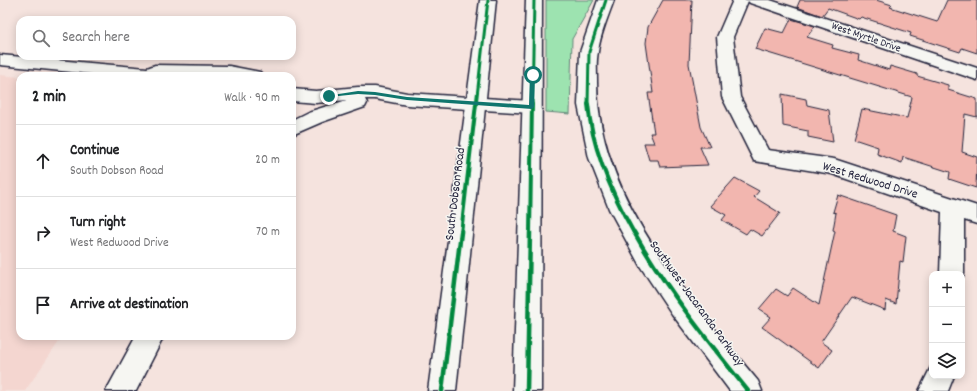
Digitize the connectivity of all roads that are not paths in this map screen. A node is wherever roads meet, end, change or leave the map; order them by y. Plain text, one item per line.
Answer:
1 (488, 0) edge
2 (534, 0) edge
3 (606, 0) edge
4 (740, 0) edge
5 (755, 0) edge
6 (0, 60) edge
7 (116, 70) junction
8 (135, 72) edge
9 (230, 72) edge
10 (977, 74) edge
11 (296, 95) edge
12 (407, 99) junction
13 (476, 103) junction
14 (532, 107) junction
15 (296, 126) edge
16 (953, 206) junction
17 (977, 215) edge
18 (952, 271) edge
19 (149, 340) edge
20 (939, 379) edge
21 (120, 391) edge
22 (442, 391) edge
23 (527, 391) edge
24 (748, 391) edge
25 (933, 391) edge

1 - 13 street, South Dobson Road
2 - 14 street
3 - 24 street, Southwest Jacaranda Parkway
4 - 16 street, West Redwood Drive
5 - 10 street, West Myrtle Drive
6 - 7 street
7 - 8 street
7 - 9 street
11 - 12 street
12 - 13 street
12 - 15 street
13 - 14 street
13 - 22 street, South Dobson Road
14 - 23 street
16 - 17 street, West Redwood Drive
16 - 18 street
19 - 21 street
20 - 25 street

